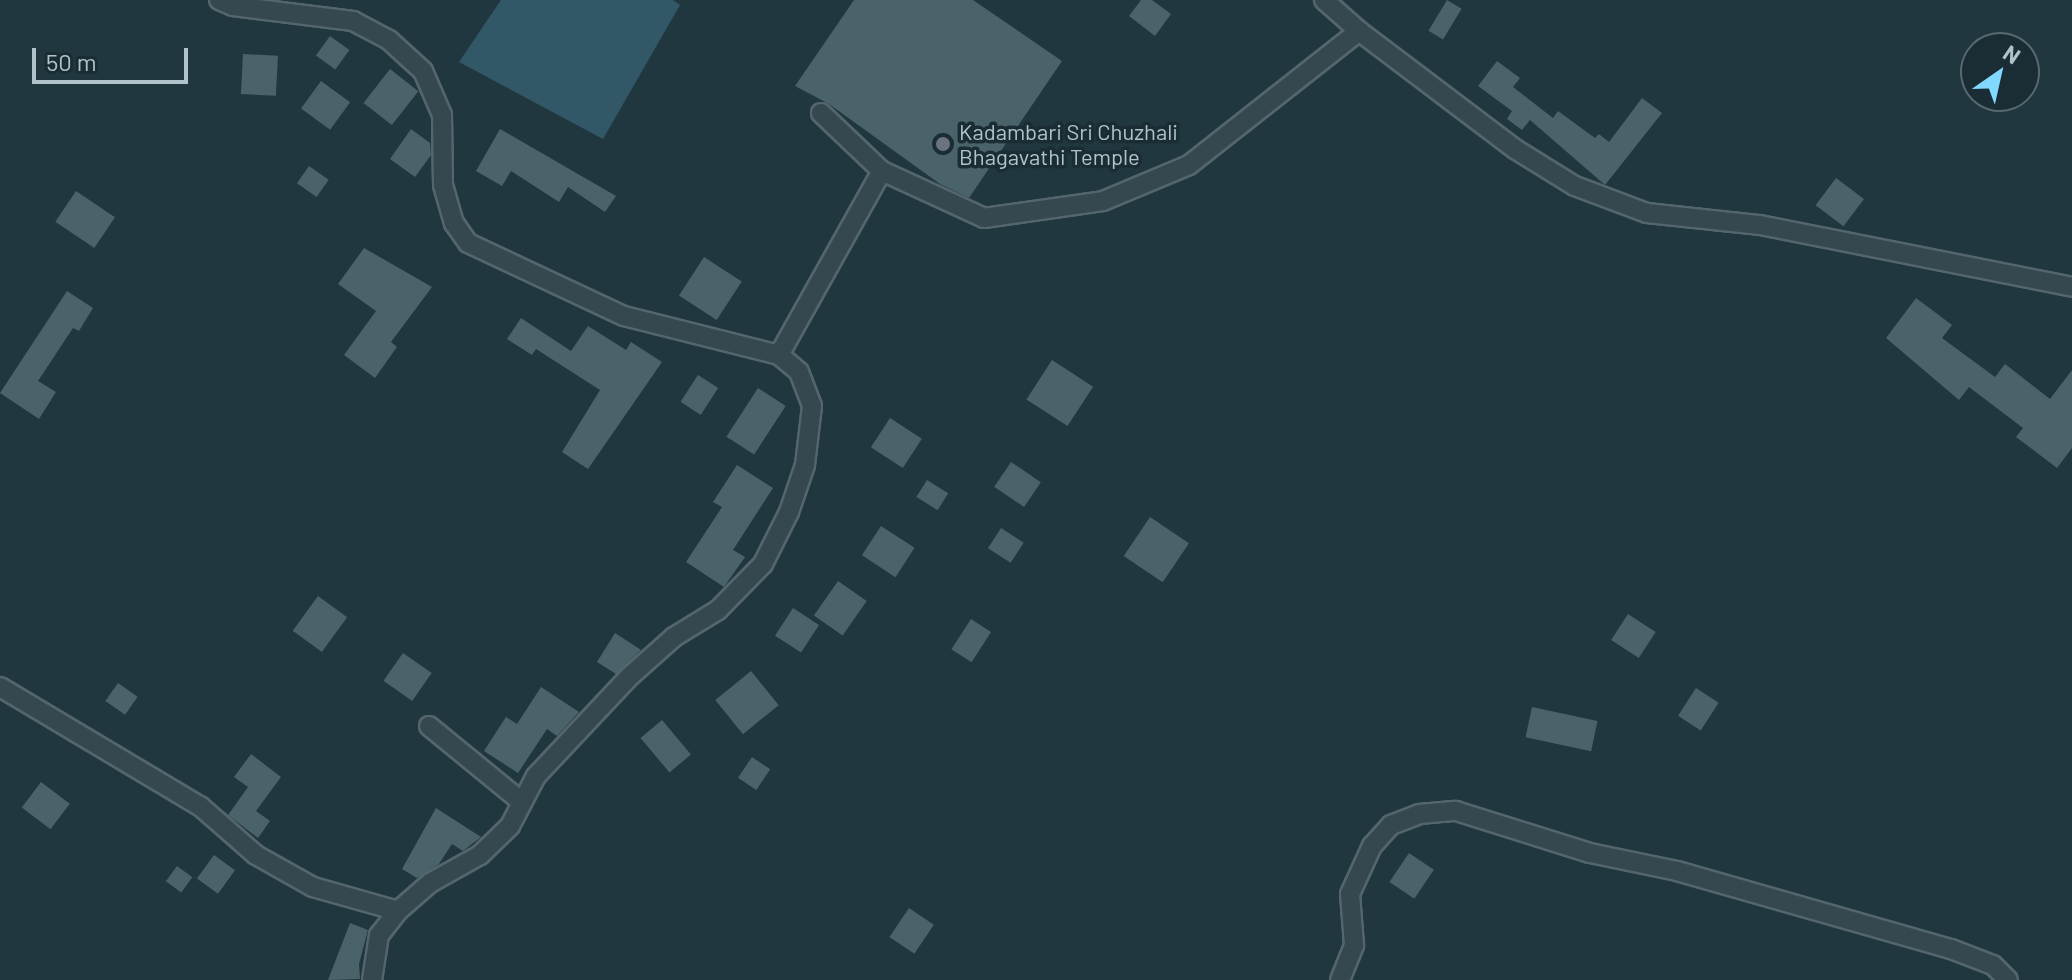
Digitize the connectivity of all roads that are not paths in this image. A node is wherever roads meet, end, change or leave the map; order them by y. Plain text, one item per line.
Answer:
1 (219, 0) edge
2 (1324, 0) edge
3 (1359, 31) junction
4 (821, 113) dead end
5 (882, 171) junction
6 (2072, 287) edge
7 (779, 355) junction
8 (0, 687) edge
9 (429, 726) dead end
10 (522, 802) junction
11 (398, 911) junction
12 (372, 980) edge
13 (1340, 980) edge
14 (2008, 980) edge

1 - 7 street
2 - 3 street
3 - 5 street
3 - 6 street
4 - 5 street
5 - 7 street
7 - 10 street
8 - 11 street
9 - 10 street
10 - 11 street
11 - 12 street
13 - 14 street

